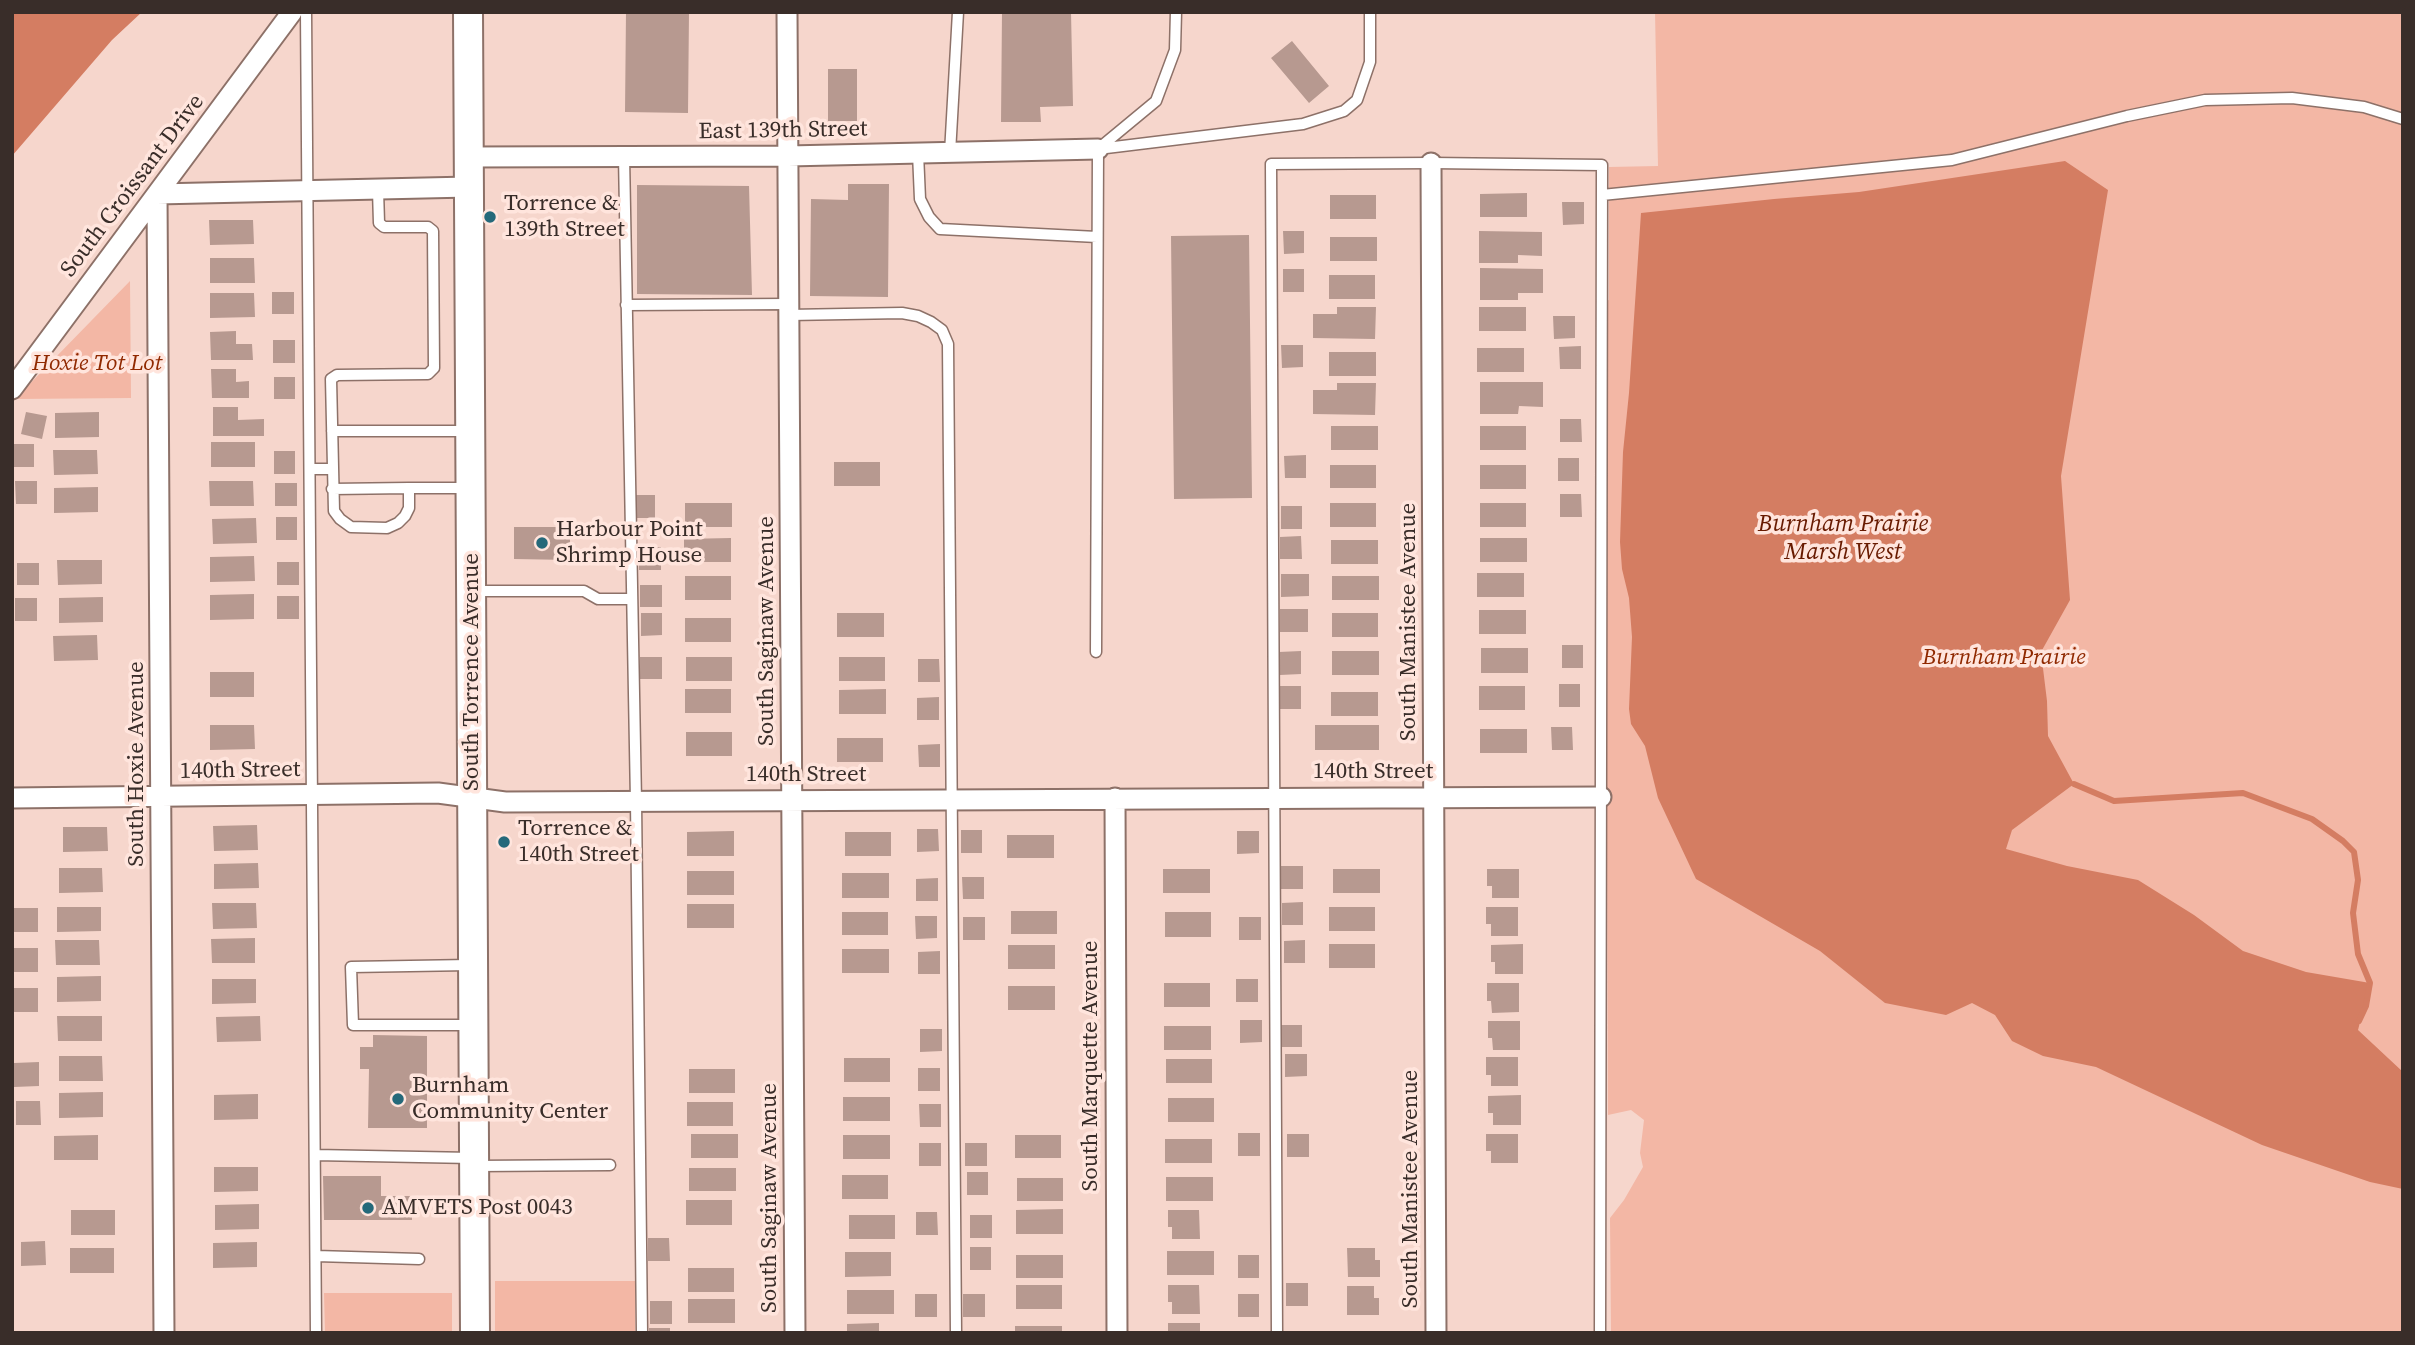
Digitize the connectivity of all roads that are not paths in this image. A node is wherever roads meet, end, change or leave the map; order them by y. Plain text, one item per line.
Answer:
1 (292, 12) edge
2 (306, 12) edge
3 (468, 12) edge
4 (787, 12) edge
5 (958, 12) edge
6 (1176, 12) edge
7 (1370, 12) edge
8 (2403, 119) edge
9 (1098, 149) junction
10 (918, 153) junction
11 (950, 153) junction
12 (624, 156) junction
13 (788, 156) junction
14 (469, 157) junction
15 (1431, 163) junction
16 (469, 187) junction
17 (379, 190) junction
18 (308, 191) junction
19 (158, 194) junction
20 (1602, 195) junction
21 (1097, 237) junction
22 (626, 305) junction
23 (789, 309) junction
24 (12, 389) edge
25 (332, 431) junction
26 (470, 431) junction
27 (310, 469) junction
28 (332, 469) junction
29 (409, 488) junction
30 (471, 488) junction
31 (332, 489) junction
32 (471, 591) junction
33 (631, 598) junction
34 (1096, 652) dead end
35 (312, 794) junction
36 (162, 796) junction
37 (1274, 797) junction
38 (1434, 797) junction
39 (1601, 797) junction
40 (12, 798) edge
41 (472, 798) junction
42 (1115, 798) junction
43 (953, 799) junction
44 (793, 800) junction
45 (636, 801) junction
46 (473, 965) junction
47 (474, 1025) junction
48 (315, 1155) junction
49 (474, 1162) junction
50 (610, 1165) dead end
51 (316, 1256) junction
52 (419, 1259) dead end
53 (164, 1333) edge
54 (316, 1333) edge
55 (475, 1333) edge
56 (642, 1333) edge
57 (795, 1333) edge
58 (956, 1333) edge
59 (1116, 1333) edge
60 (1277, 1333) edge
61 (1436, 1333) edge
62 (1600, 1333) edge

1 - 19 street, South Croissant Drive
2 - 18 lane
3 - 14 main road, South Torrence Avenue
4 - 13 street, South Saginaw Avenue
5 - 11 lane
6 - 9 lane
7 - 9 lane
8 - 20 lane
9 - 11 street, East 139th Street
9 - 21 lane
10 - 11 street, East 139th Street
10 - 13 street, East 139th Street
10 - 21 lane
12 - 13 street, East 139th Street
12 - 14 street, East 139th Street
12 - 22 lane
13 - 23 street, South Saginaw Avenue
14 - 16 main road, South Torrence Avenue
15 - 20 lane
15 - 37 lane
15 - 38 street, South Manistee Avenue
16 - 17 street
16 - 26 main road, South Torrence Avenue
17 - 18 street
17 - 25 lane
18 - 19 street
18 - 27 lane
19 - 24 street, South Croissant Drive
19 - 36 street, South Hoxie Avenue
20 - 39 lane
21 - 34 lane
22 - 23 lane
22 - 33 lane
23 - 43 lane
23 - 44 street, South Saginaw Avenue
25 - 26 lane
25 - 28 lane
26 - 30 main road, South Torrence Avenue
27 - 28 lane
27 - 35 lane
28 - 31 lane
29 - 30 lane
29 - 31 lane
29 - 31 lane
30 - 32 main road, South Torrence Avenue
32 - 33 lane
32 - 41 main road, South Torrence Avenue
33 - 45 lane
35 - 36 street, 140th Street
35 - 41 street, 140th Street
35 - 48 lane
36 - 40 street, 140th Street
36 - 53 street, South Hoxie Avenue
37 - 38 street, 140th Street
37 - 42 street, 140th Street
37 - 60 lane
38 - 39 street, 140th Street
38 - 61 street, South Manistee Avenue
39 - 62 lane
41 - 45 street, 140th Street
41 - 46 main road, South Torrence Avenue
42 - 43 street, 140th Street
42 - 59 street, South Marquette Avenue
43 - 44 street, 140th Street
43 - 58 lane
44 - 45 street, 140th Street
44 - 57 street, South Saginaw Avenue
45 - 56 lane
46 - 47 main road, South Torrence Avenue
46 - 47 lane
47 - 49 main road, South Torrence Avenue
48 - 49 lane
48 - 51 lane
49 - 50 lane
49 - 55 main road, South Torrence Avenue
51 - 52 lane
51 - 54 lane

